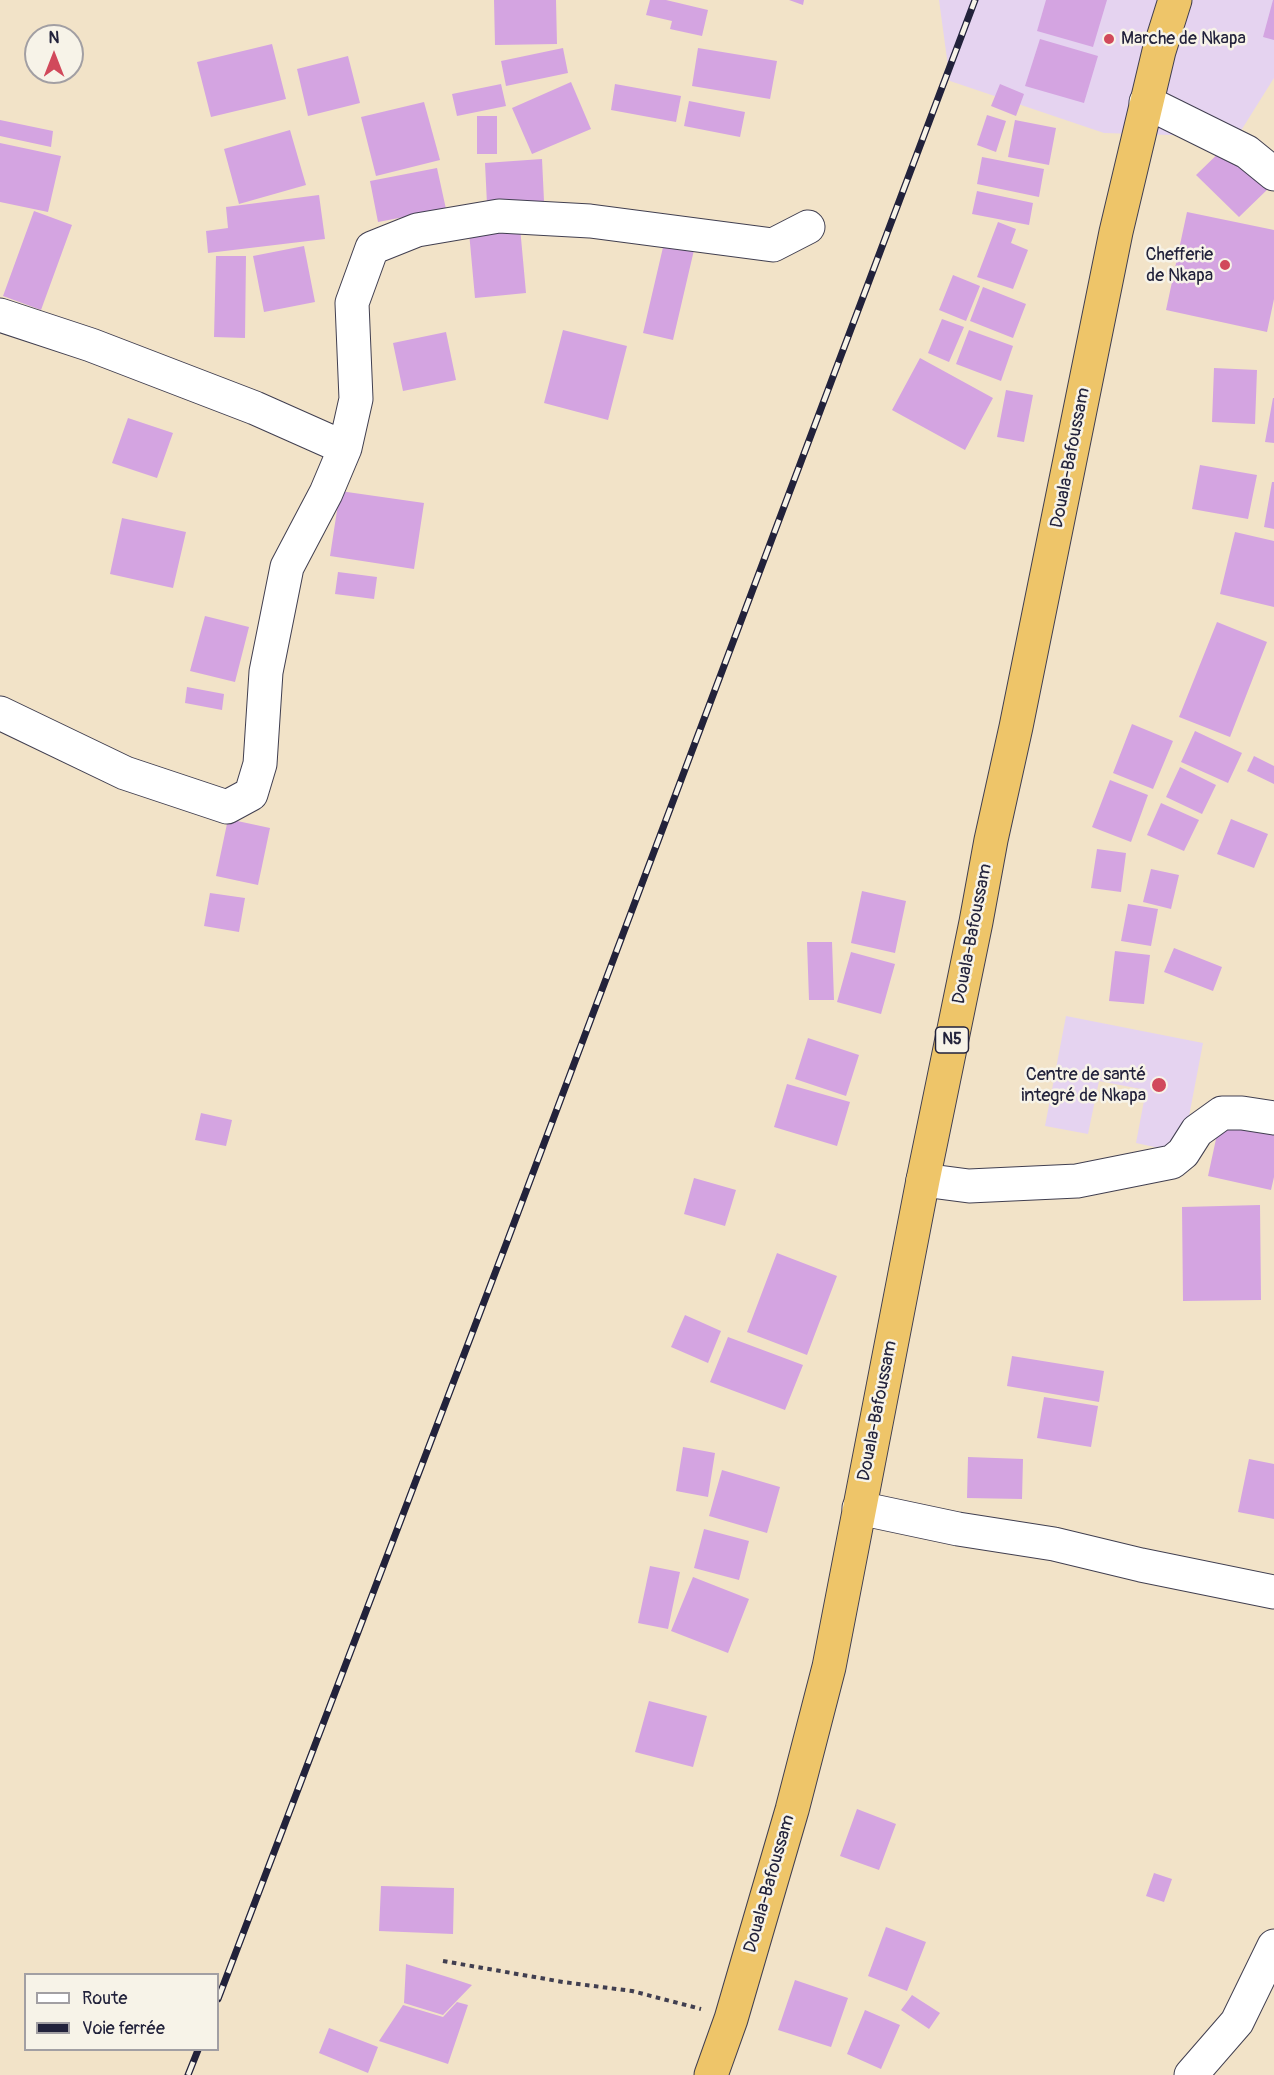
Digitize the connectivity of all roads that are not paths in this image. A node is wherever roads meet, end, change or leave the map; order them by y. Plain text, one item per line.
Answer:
1 (1175, 0) edge
2 (1146, 102) junction
3 (1274, 174) edge
4 (808, 227) dead end
5 (0, 315) edge
6 (345, 448) junction
7 (0, 713) edge
8 (1274, 1118) edge
9 (923, 1180) junction
10 (859, 1508) junction
11 (1274, 1592) edge
12 (1274, 1946) edge
13 (711, 2075) edge
14 (1191, 2075) edge

1 - 2 highway, Douala-Bafoussam / N5
2 - 3 street
2 - 9 highway, Douala-Bafoussam / N5
4 - 6 street
5 - 6 street
6 - 7 street
8 - 9 street
9 - 10 highway, Douala-Bafoussam / N5
10 - 11 street
10 - 13 highway, Douala-Bafoussam / N5
12 - 14 street

